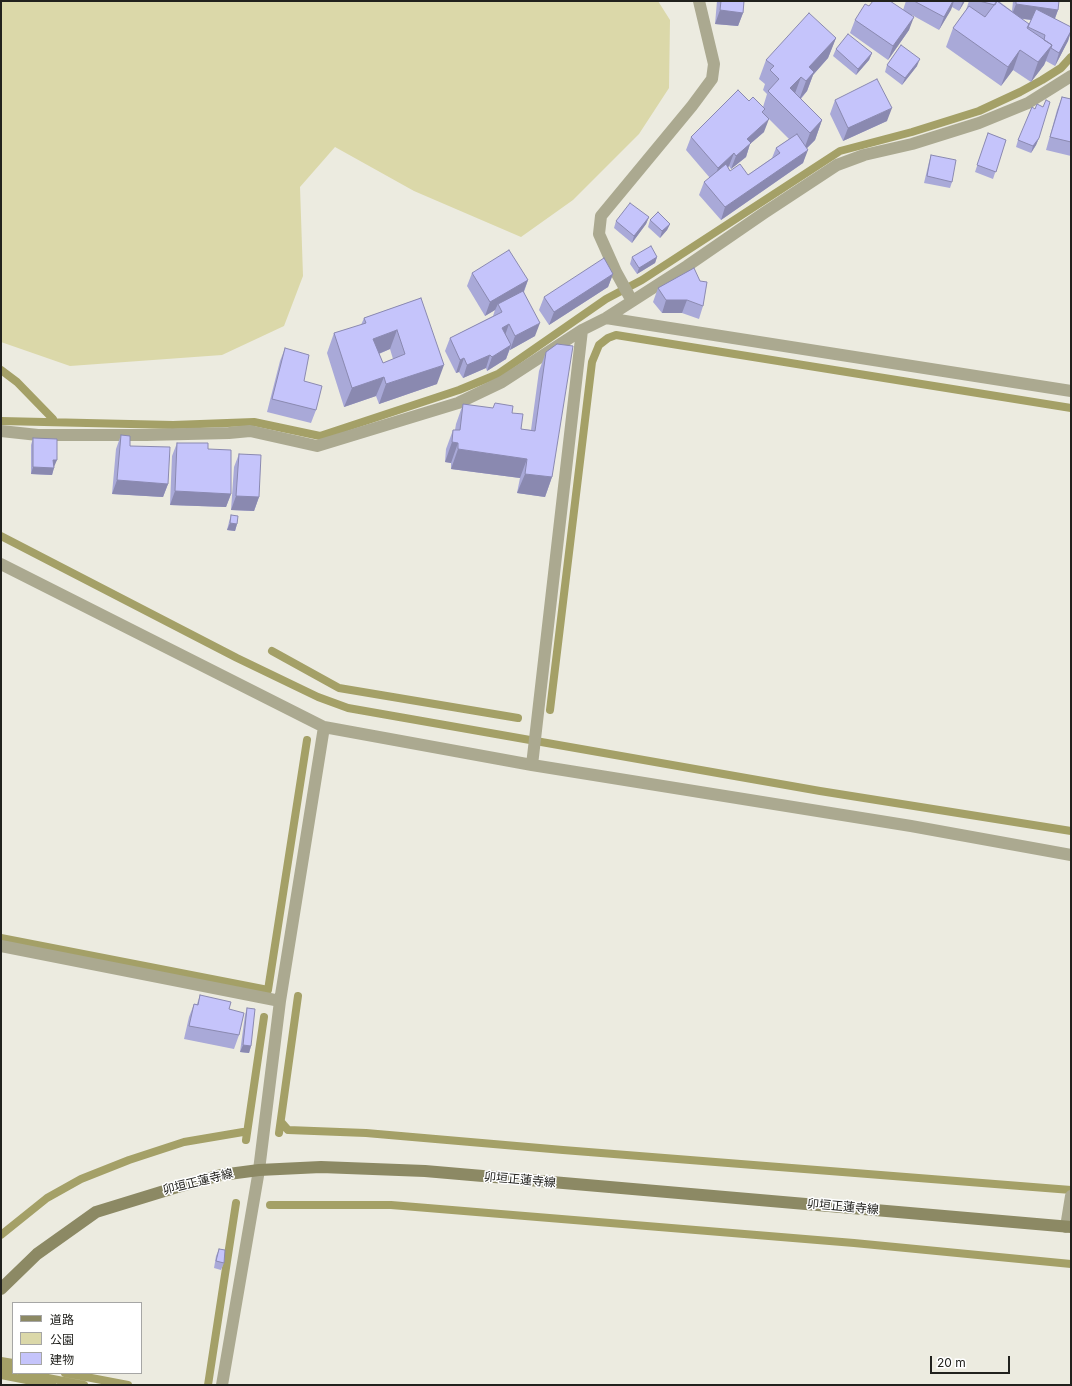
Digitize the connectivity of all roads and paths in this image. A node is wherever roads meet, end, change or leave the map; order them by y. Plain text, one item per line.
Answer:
1 (699, 1) edge
2 (1071, 76) edge
3 (632, 301) junction
4 (606, 318) junction
5 (582, 330) junction
6 (1071, 391) edge
7 (1, 430) edge
8 (1, 564) edge
9 (324, 727) junction
10 (532, 765) junction
11 (1071, 855) edge
12 (1, 946) edge
13 (280, 1001) junction
14 (259, 1170) junction
15 (1071, 1196) edge
16 (1068, 1227) edge
17 (1, 1289) edge
18 (222, 1385) edge

1 - 3 street
2 - 3 street
3 - 4 street
4 - 5 street
4 - 6 street
5 - 7 street
5 - 10 street
8 - 9 street
9 - 10 street
9 - 13 street
10 - 11 street
12 - 13 street
13 - 14 street
14 - 16 main road, 卯垣正蓮寺線
14 - 17 main road, 卯垣正蓮寺線
14 - 18 street
15 - 16 street

